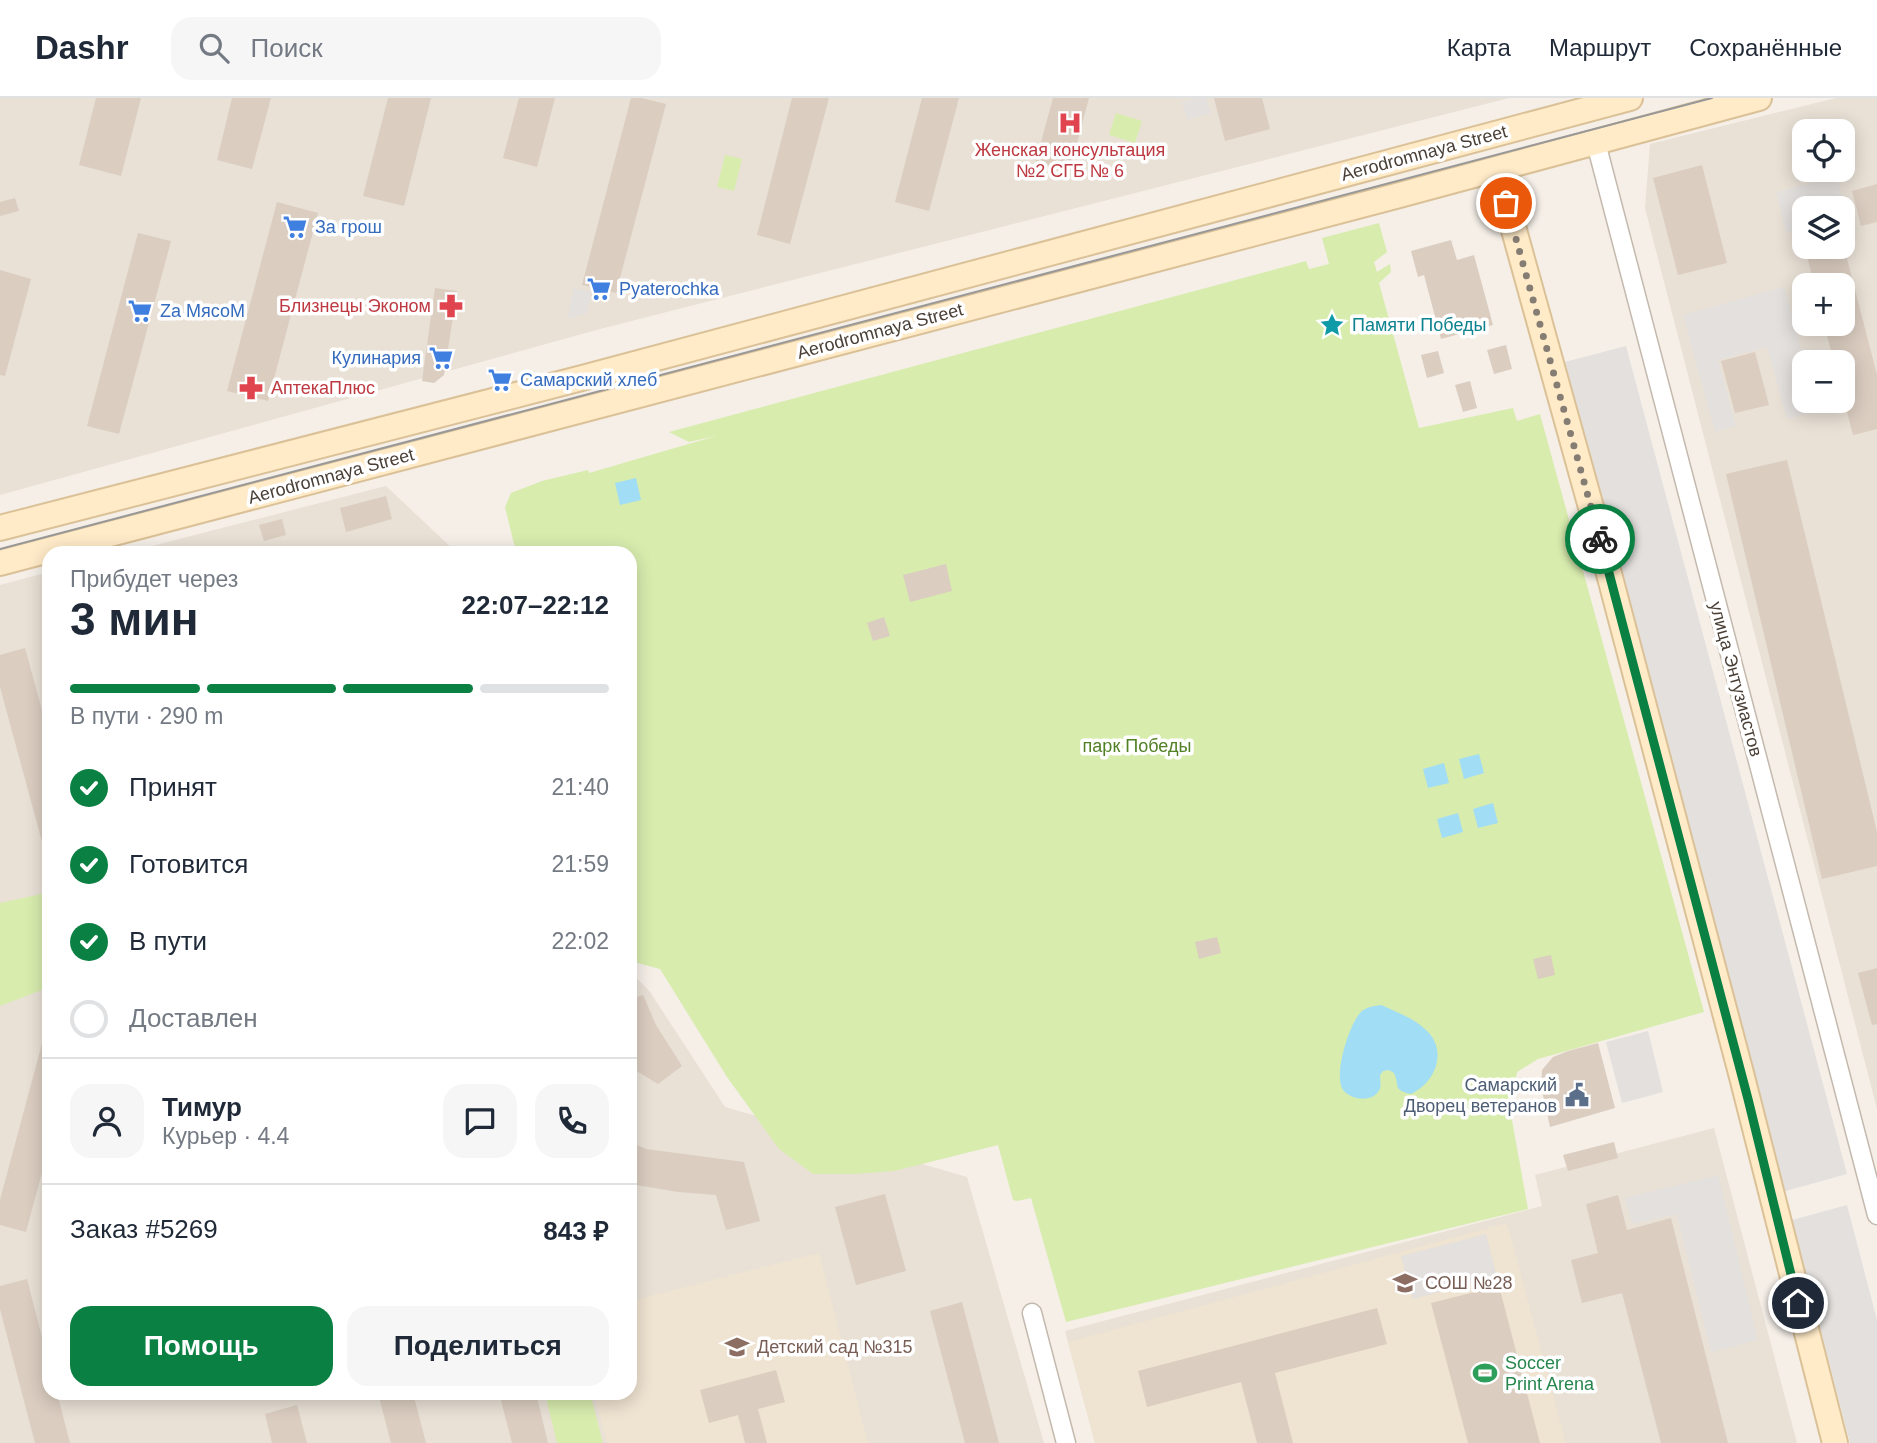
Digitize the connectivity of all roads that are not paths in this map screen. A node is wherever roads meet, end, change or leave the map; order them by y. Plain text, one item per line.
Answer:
1 (1630, 98) edge
2 (1759, 98) edge
3 (1596, 143) junction
4 (1497, 169) junction
5 (0, 528) edge
6 (65, 546) edge
7 (42, 552) edge
8 (0, 563) edge
9 (1877, 1215) edge
10 (1032, 1313) dead end
11 (1066, 1443) edge
12 (1835, 1443) edge

1 - 5 main road, Aerodromnaya Street
2 - 3 main road, Aerodromnaya Street
3 - 4 main road, Aerodromnaya Street
3 - 9 street, улица Энтузиастов
4 - 6 main road, Aerodromnaya Street
4 - 12 main road
7 - 8 main road, Aerodromnaya Street
10 - 11 street

